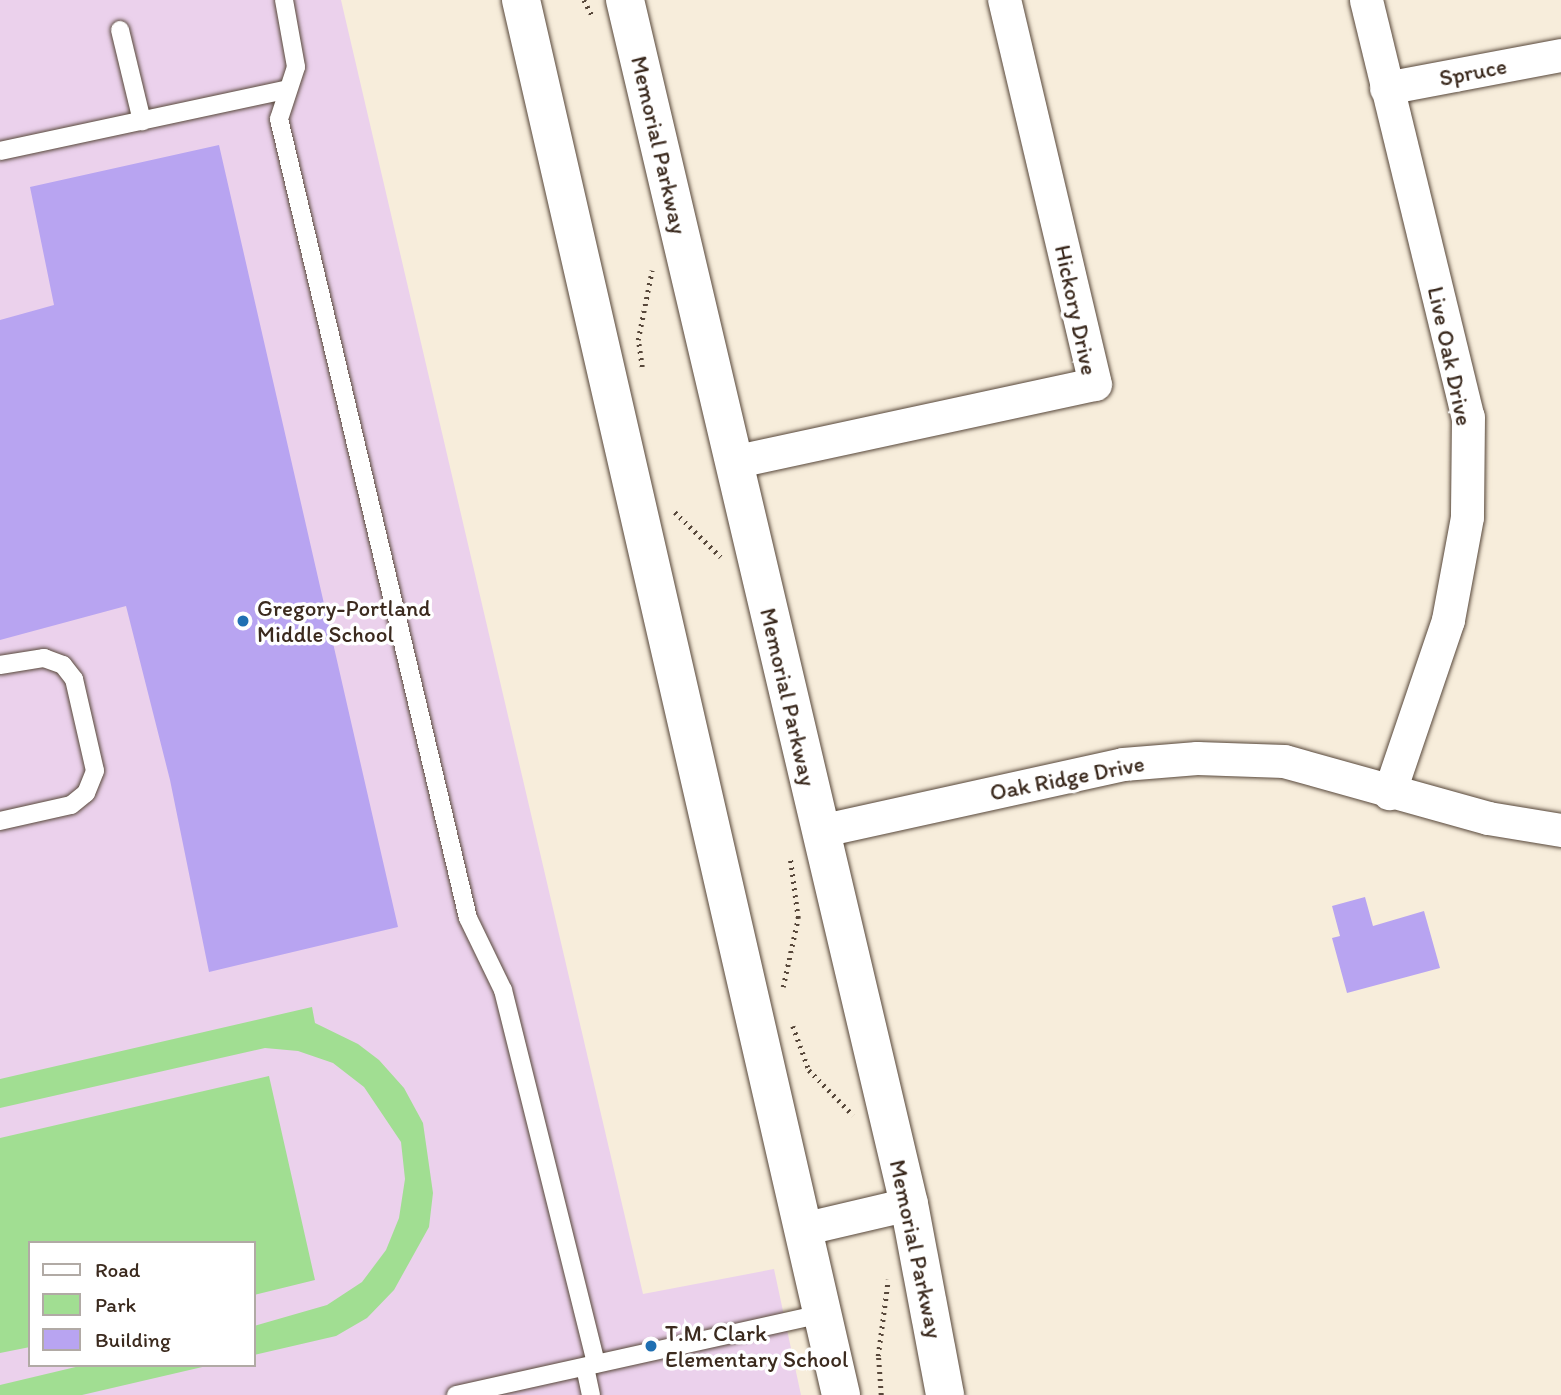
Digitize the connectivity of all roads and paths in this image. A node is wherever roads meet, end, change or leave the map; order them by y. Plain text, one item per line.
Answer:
1 (284, 0) edge
2 (521, 0) edge
3 (584, 0) edge
4 (1004, 0) edge
5 (1366, 0) edge
6 (611, 11) edge
7 (120, 30) dead end
8 (1561, 55) edge
9 (1386, 88) junction
10 (285, 90) junction
11 (142, 121) junction
12 (0, 151) edge
13 (651, 258) dead end
14 (644, 378) dead end
15 (733, 462) junction
16 (672, 502) dead end
17 (726, 570) dead end
18 (0, 665) edge
19 (1389, 793) junction
20 (0, 821) edge
21 (1561, 830) edge
22 (803, 839) junction
23 (782, 995) dead end
24 (791, 1020) dead end
25 (858, 1120) dead end
26 (909, 1204) junction
27 (802, 1229) junction
28 (885, 1267) dead end
29 (822, 1314) junction
30 (591, 1365) junction
31 (456, 1395) edge
32 (591, 1395) edge
33 (841, 1395) edge
34 (881, 1395) edge
35 (945, 1395) edge

1 - 10 lane
2 - 27 street
3 - 6 path
4 - 15 street, Hickory Drive
5 - 9 street, Live Oak Drive
6 - 15 street, Memorial Parkway
7 - 11 lane
8 - 9 street, Spruce
9 - 19 street, Live Oak Drive
10 - 11 lane
10 - 30 lane
11 - 12 lane
13 - 14 path
15 - 22 street, Memorial Parkway
16 - 17 path
18 - 20 lane
19 - 21 street, Oak Ridge Drive
19 - 22 street, Oak Ridge Drive
22 - 23 path
22 - 26 street, Memorial Parkway
24 - 25 path
26 - 27 street
26 - 35 street, Memorial Parkway
27 - 29 street
28 - 34 path
29 - 30 lane
29 - 33 street
30 - 31 lane
30 - 32 lane

